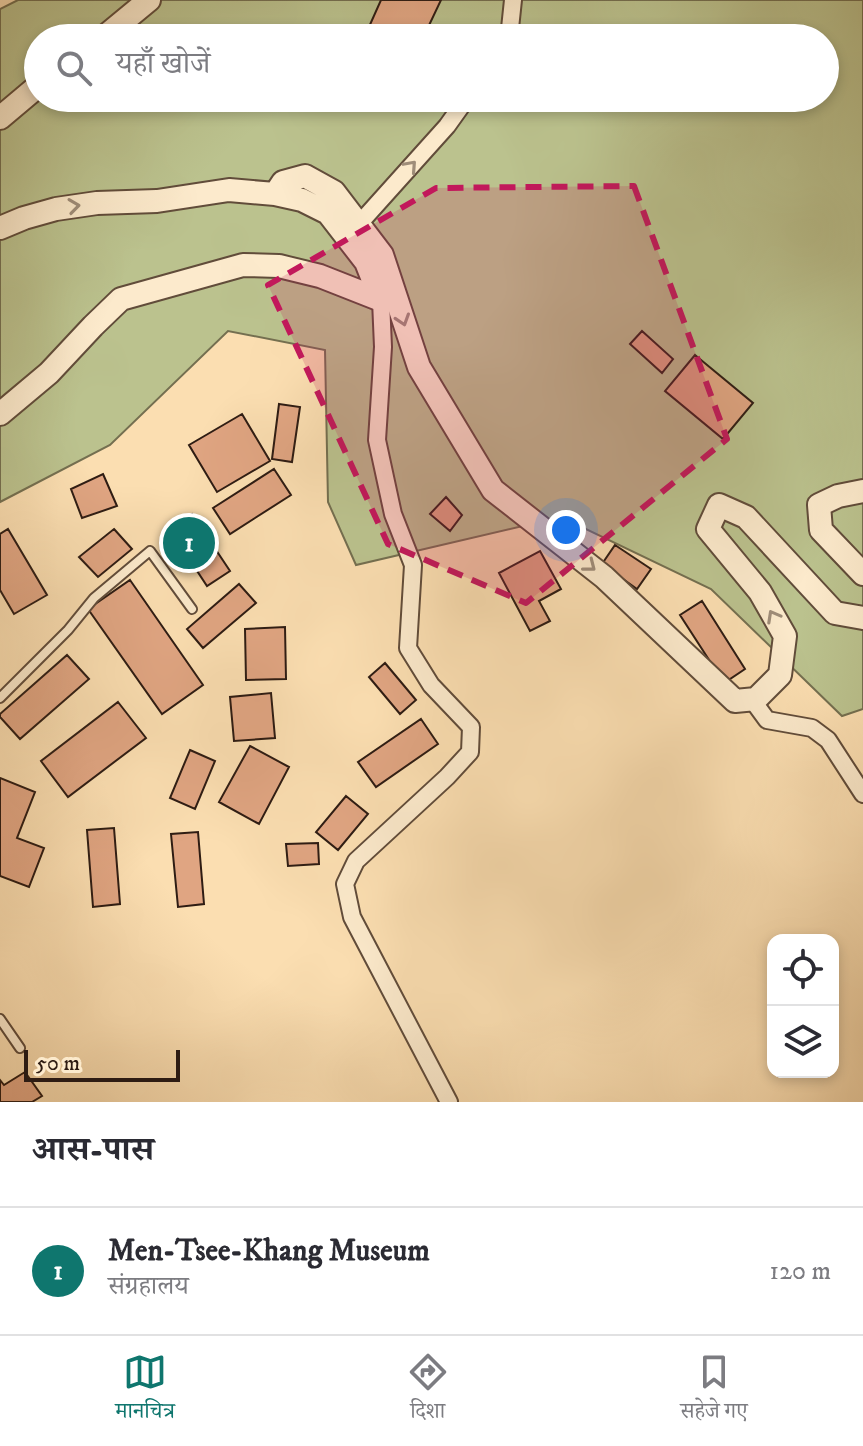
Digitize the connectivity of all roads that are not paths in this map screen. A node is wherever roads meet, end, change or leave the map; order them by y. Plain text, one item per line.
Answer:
1 (149, 0) edge
2 (513, 0) edge
3 (120, 24) edge
4 (510, 24) edge
5 (24, 98) edge
6 (457, 112) edge
7 (0, 118) edge
8 (275, 194) junction
9 (359, 224) junction
10 (0, 228) edge
11 (381, 300) junction
12 (0, 414) edge
13 (863, 491) edge
14 (863, 574) edge
15 (192, 609) dead end
16 (863, 618) edge
17 (0, 698) edge
18 (756, 699) junction
19 (863, 794) edge
20 (0, 1019) edge
21 (20, 1048) dead end
22 (449, 1102) edge

1 - 3 street
2 - 4 street
5 - 7 street
9 -> 6 street
8 - 9 street
10 -> 8 street
8 - 11 street
9 -> 18 street
11 - 12 street
11 - 22 street
13 - 14 street
15 - 17 lane
18 -> 16 street
18 - 19 street
20 - 21 lane

